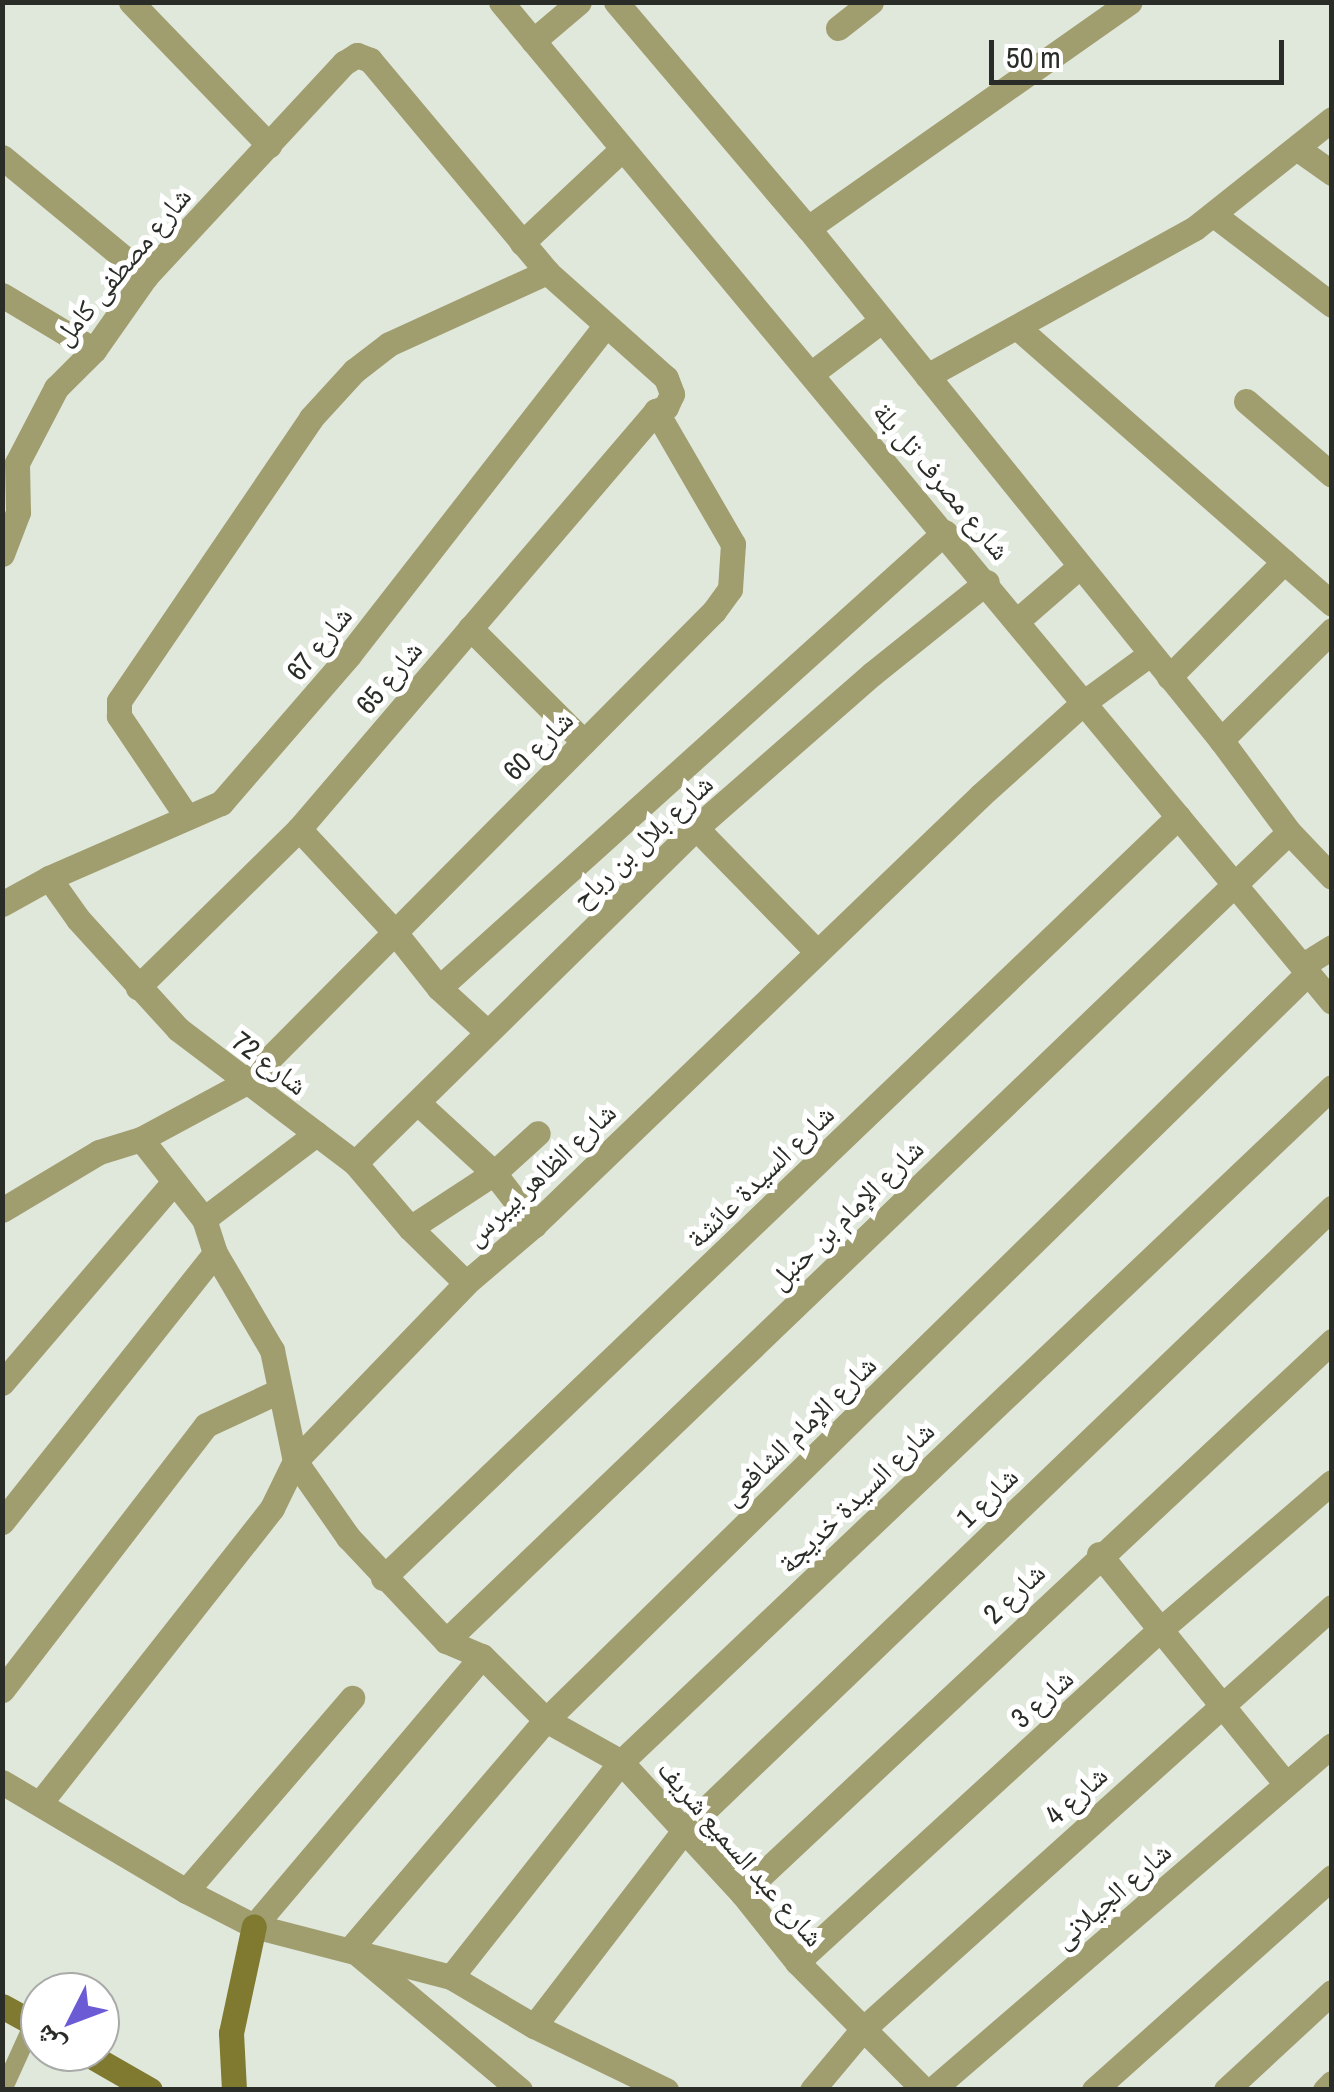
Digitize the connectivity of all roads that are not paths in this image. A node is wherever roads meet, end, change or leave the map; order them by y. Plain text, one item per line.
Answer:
1 (501, 2) edge
2 (579, 2) edge
3 (616, 2) edge
4 (871, 2) edge
5 (1130, 2) edge
6 (148, 9) edge
7 (838, 28) dead end
8 (533, 41) junction
9 (1332, 119) edge
10 (269, 145) junction
11 (1298, 149) junction
12 (620, 152) junction
13 (2, 157) edge
14 (1332, 172) edge
15 (1214, 215) junction
16 (808, 228) junction
17 (522, 243) junction
18 (546, 272) junction
19 (146, 276) junction
20 (2, 295) edge
21 (1332, 305) edge
22 (881, 322) junction
23 (606, 325) junction
24 (1018, 328) junction
25 (94, 350) junction
26 (812, 373) junction
27 (927, 376) junction
28 (1246, 401) dead end
29 (664, 403) junction
30 (10, 459) edge
31 (1332, 474) edge
32 (945, 532) junction
33 (2, 554) edge
34 (1284, 562) junction
35 (1080, 568) junction
36 (987, 582) junction
37 (1332, 604) edge
38 (1018, 620) junction
39 (470, 628) junction
40 (1332, 630) edge
41 (1150, 654) junction
42 (1169, 677) junction
43 (1083, 703) junction
44 (1221, 740) junction
45 (584, 742) junction
46 (1178, 816) junction
47 (188, 817) junction
48 (696, 828) junction
49 (300, 829) junction
50 (1290, 832) junction
51 (1332, 877) edge
52 (50, 878) junction
53 (1231, 885) junction
54 (2, 904) edge
55 (393, 930) junction
56 (1332, 947) edge
57 (816, 951) junction
58 (1305, 970) junction
59 (138, 988) junction
60 (440, 988) junction
61 (1332, 1002) edge
62 (485, 1030) junction
63 (245, 1083) junction
64 (1332, 1087) edge
65 (418, 1103) junction
66 (538, 1132) dead end
67 (316, 1134) junction
68 (141, 1139) junction
69 (355, 1163) junction
70 (494, 1173) junction
71 (173, 1184) junction
72 (1332, 1208) edge
73 (2, 1210) edge
74 (204, 1220) junction
75 (534, 1225) junction
76 (410, 1228) junction
77 (215, 1253) junction
78 (466, 1283) junction
79 (1332, 1341) edge
80 (2, 1383) edge
81 (279, 1392) junction
82 (295, 1461) junction
83 (1332, 1482) edge
84 (2, 1522) edge
85 (1099, 1554) junction
86 (384, 1578) junction
87 (1332, 1607) edge
88 (1161, 1629) junction
89 (446, 1641) junction
90 (482, 1656) junction
91 (2, 1690) edge
92 (352, 1698) dead end
93 (1219, 1706) junction
94 (546, 1720) junction
95 (1332, 1744) edge
96 (620, 1762) junction
97 (2, 1782) edge
98 (1286, 1784) junction
99 (40, 1803) junction
100 (685, 1828) junction
101 (1332, 1877) edge
102 (186, 1891) junction
103 (742, 1892) junction
104 (254, 1926) junction
105 (351, 1948) junction
106 (797, 1962) junction
107 (451, 1977) junction
108 (1332, 1992) edge
109 (534, 2026) junction
110 (863, 2030) junction
111 (20, 2058) edge
112 (119, 2072) edge
113 (1332, 2083) edge
114 (3, 2090) edge
115 (150, 2090) edge
116 (234, 2090) edge
117 (520, 2090) edge
118 (666, 2090) edge
119 (812, 2090) edge
120 (924, 2090) edge
121 (932, 2090) edge
122 (1094, 2090) edge
123 (1226, 2090) edge
124 (1325, 2090) edge

1 - 8 street, شارع مصرف تل بلة
2 - 8 street
3 - 16 street, شارع مصرف تل بلة
4 - 7 street
5 - 16 street
6 - 10 street
8 - 12 street, شارع مصرف تل بلة
9 - 11 street
10 - 17 street, شارع مصطفى كامل
10 - 19 street, شارع مصطفى كامل
11 - 14 street
11 - 15 street
12 - 17 street
12 - 26 street, شارع مصرف تل بلة
13 - 19 street
15 - 21 street
15 - 24 street
16 - 22 street, شارع مصرف تل بلة
17 - 18 street
18 - 23 street
18 - 47 street
19 - 25 street, شارع مصطفى كامل
20 - 25 street
22 - 26 street
22 - 27 street, شارع مصرف تل بلة
23 - 29 street
23 - 47 street, شارع 67
24 - 27 street
24 - 34 street
25 - 30 street, شارع مصطفى كامل
26 - 32 street, شارع مصرف تل بلة
27 - 35 street, شارع مصرف تل بلة
28 - 31 street
29 - 39 street, شارع 65
29 - 45 street, شارع 60
30 - 33 street, شارع مصطفى كامل
32 - 36 street, شارع مصرف تل بلة
32 - 60 street
34 - 37 street
34 - 42 street
35 - 38 street
35 - 41 street, شارع مصرف تل بلة
36 - 38 street, شارع مصرف تل بلة
36 - 48 street, شارع بلال بن رباح
38 - 43 street, شارع مصرف تل بلة
39 - 45 street
39 - 49 street, شارع 65
40 - 44 street
41 - 42 street, شارع مصرف تل بلة
41 - 43 street, شارع الظاهر بيبرس
42 - 44 street, شارع مصرف تل بلة
43 - 46 street, شارع مصرف تل بلة
43 - 57 street, شارع الظاهر بيبرس
44 - 50 street, شارع مصرف تل بلة
45 - 55 street, شارع 60
46 - 53 street, شارع مصرف تل بلة
46 - 86 street, شارع السيدة عائشة
47 - 52 street, شارع 67
48 - 57 street
48 - 62 street, شارع بلال بن رباح
49 - 55 street
49 - 59 street, شارع 65
50 - 51 street, شارع مصرف تل بلة
50 - 53 street, شارع الإمام بن حنبل
52 - 54 street, شارع 67
52 - 59 street, شارع 72
53 - 58 street, شارع مصرف تل بلة
53 - 89 street, شارع الإمام بن حنبل
55 - 60 street
55 - 63 street, شارع 60
56 - 58 street, شارع الإمام الشافعى
57 - 75 street, شارع الظاهر بيبرس
58 - 61 street, شارع مصرف تل بلة
58 - 94 street, شارع الإمام الشافعى
59 - 63 street, شارع 72
60 - 62 street
62 - 65 street, شارع بلال بن رباح
63 - 67 street, شارع 72
63 - 68 street
64 - 96 street, شارع السيدة خديجة
65 - 69 street, شارع بلال بن رباح
65 - 70 street
66 - 70 street
67 - 69 street, شارع 72
67 - 74 street
68 - 71 street
68 - 73 street
69 - 76 street, شارع 72
70 - 75 street
70 - 76 street
71 - 74 street
71 - 80 street
72 - 100 street, شارع 1
74 - 77 street
75 - 78 street, شارع الظاهر بيبرس
76 - 78 street, شارع 72
77 - 81 street
77 - 84 street
78 - 82 street, شارع الظاهر بيبرس
79 - 85 street, شارع 2
81 - 82 street
81 - 91 street
82 - 86 street, شارع عبد السميع شريف
82 - 99 street, شارع الظاهر بيبرس
83 - 88 street, شارع 3
85 - 88 street
85 - 103 street, شارع 2
86 - 89 street, شارع عبد السميع شريف
87 - 93 street, شارع 4
88 - 93 street
88 - 106 street, شارع 3
89 - 90 street, شارع عبد السميع شريف
90 - 94 street, شارع عبد السميع شريف
90 - 104 street
92 - 102 street
93 - 98 street
93 - 110 street, شارع 4
94 - 96 street, شارع عبد السميع شريف
94 - 105 street, شارع الإمام الشافعى
95 - 98 street, شارع الجيلانى
96 - 100 street, شارع عبد السميع شريف
96 - 107 street, شارع السيدة خديجة
97 - 99 street
98 - 121 street, شارع الجيلانى
99 - 102 street
100 - 103 street, شارع عبد السميع شريف
100 - 109 street, شارع 1
101 - 122 street
102 - 104 street
103 - 106 street, شارع عبد السميع شريف
104 - 105 street
104 - 116 street
105 - 107 street
105 - 117 street
106 - 110 street, شارع عبد السميع شريف
107 - 109 street
108 - 123 street
109 - 118 street
110 - 119 street, شارع 4
110 - 120 street, شارع عبد السميع شريف
111 - 114 lane
112 - 115 street
113 - 124 street

